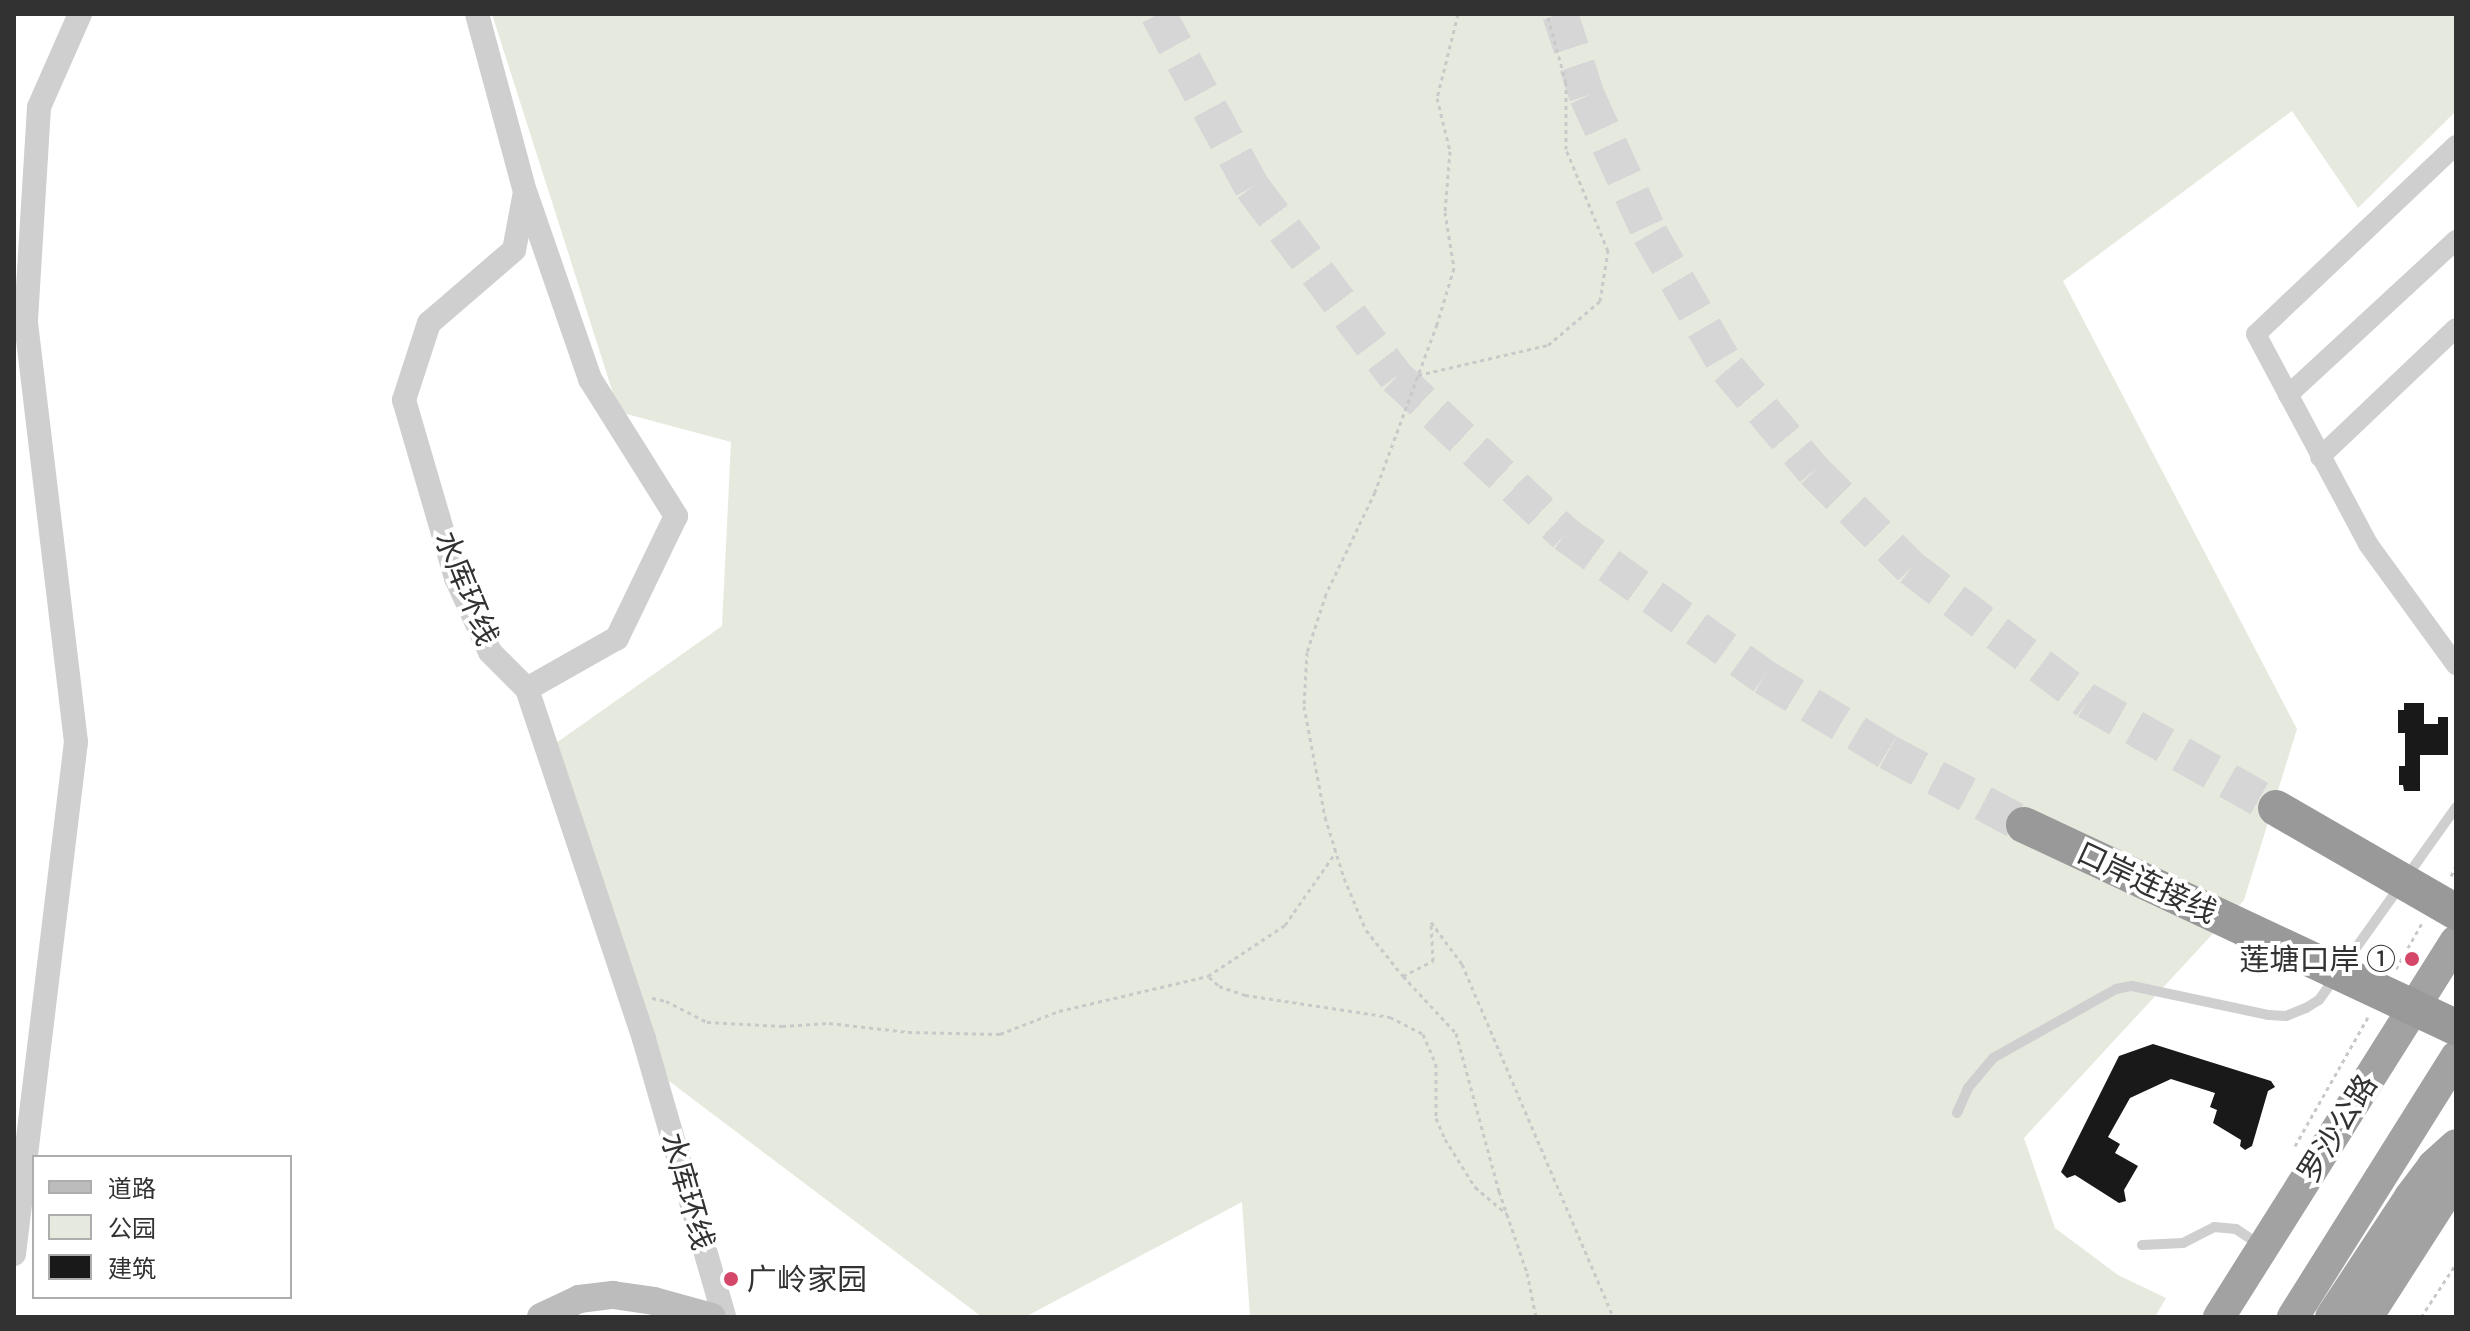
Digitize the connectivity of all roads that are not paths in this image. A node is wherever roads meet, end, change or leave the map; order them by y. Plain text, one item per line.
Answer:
1 (80, 14) edge
2 (477, 14) edge
3 (2456, 145) edge
4 (525, 192) junction
5 (2456, 240) edge
6 (20, 320) edge
7 (2456, 328) edge
8 (2288, 395) junction
9 (2320, 457) junction
10 (2456, 665) edge
11 (527, 689) junction
12 (2456, 807) edge
13 (2276, 808) tunnel mouth
14 (2024, 825) tunnel mouth
15 (2444, 901) edge
16 (2456, 941) edge
17 (2389, 994) junction
18 (2456, 1008) edge
19 (2456, 1027) edge
20 (2456, 1057) edge
21 (1957, 1113) dead end
22 (2456, 1145) edge
23 (2453, 1183) edge
24 (2142, 1245) dead end
25 (2262, 1246) junction
26 (14, 1254) edge
27 (541, 1317) edge
28 (712, 1317) edge
29 (724, 1317) edge
30 (2219, 1317) edge
31 (2293, 1317) edge
32 (2331, 1317) edge
33 (2367, 1317) edge

1 - 6 street
2 - 4 street, 水库环线
3 - 8 street
4 - 11 street, 水库环线
4 - 11 street
5 - 8 street
6 - 26 street
7 - 9 street
8 - 9 street
9 - 10 street
11 - 29 street, 水库环线
12 - 21 lane
13 - 15 highway, bridge
14 - 17 highway, 口岸连接线, bridge
16 - 25 highway, 罗沙公路
17 - 18 highway
17 - 19 highway, 口岸连接线, bridge
20 - 31 highway
22 - 32 highway
23 - 33 highway
24 - 25 lane
25 - 30 highway, 罗沙公路
27 - 28 main road

